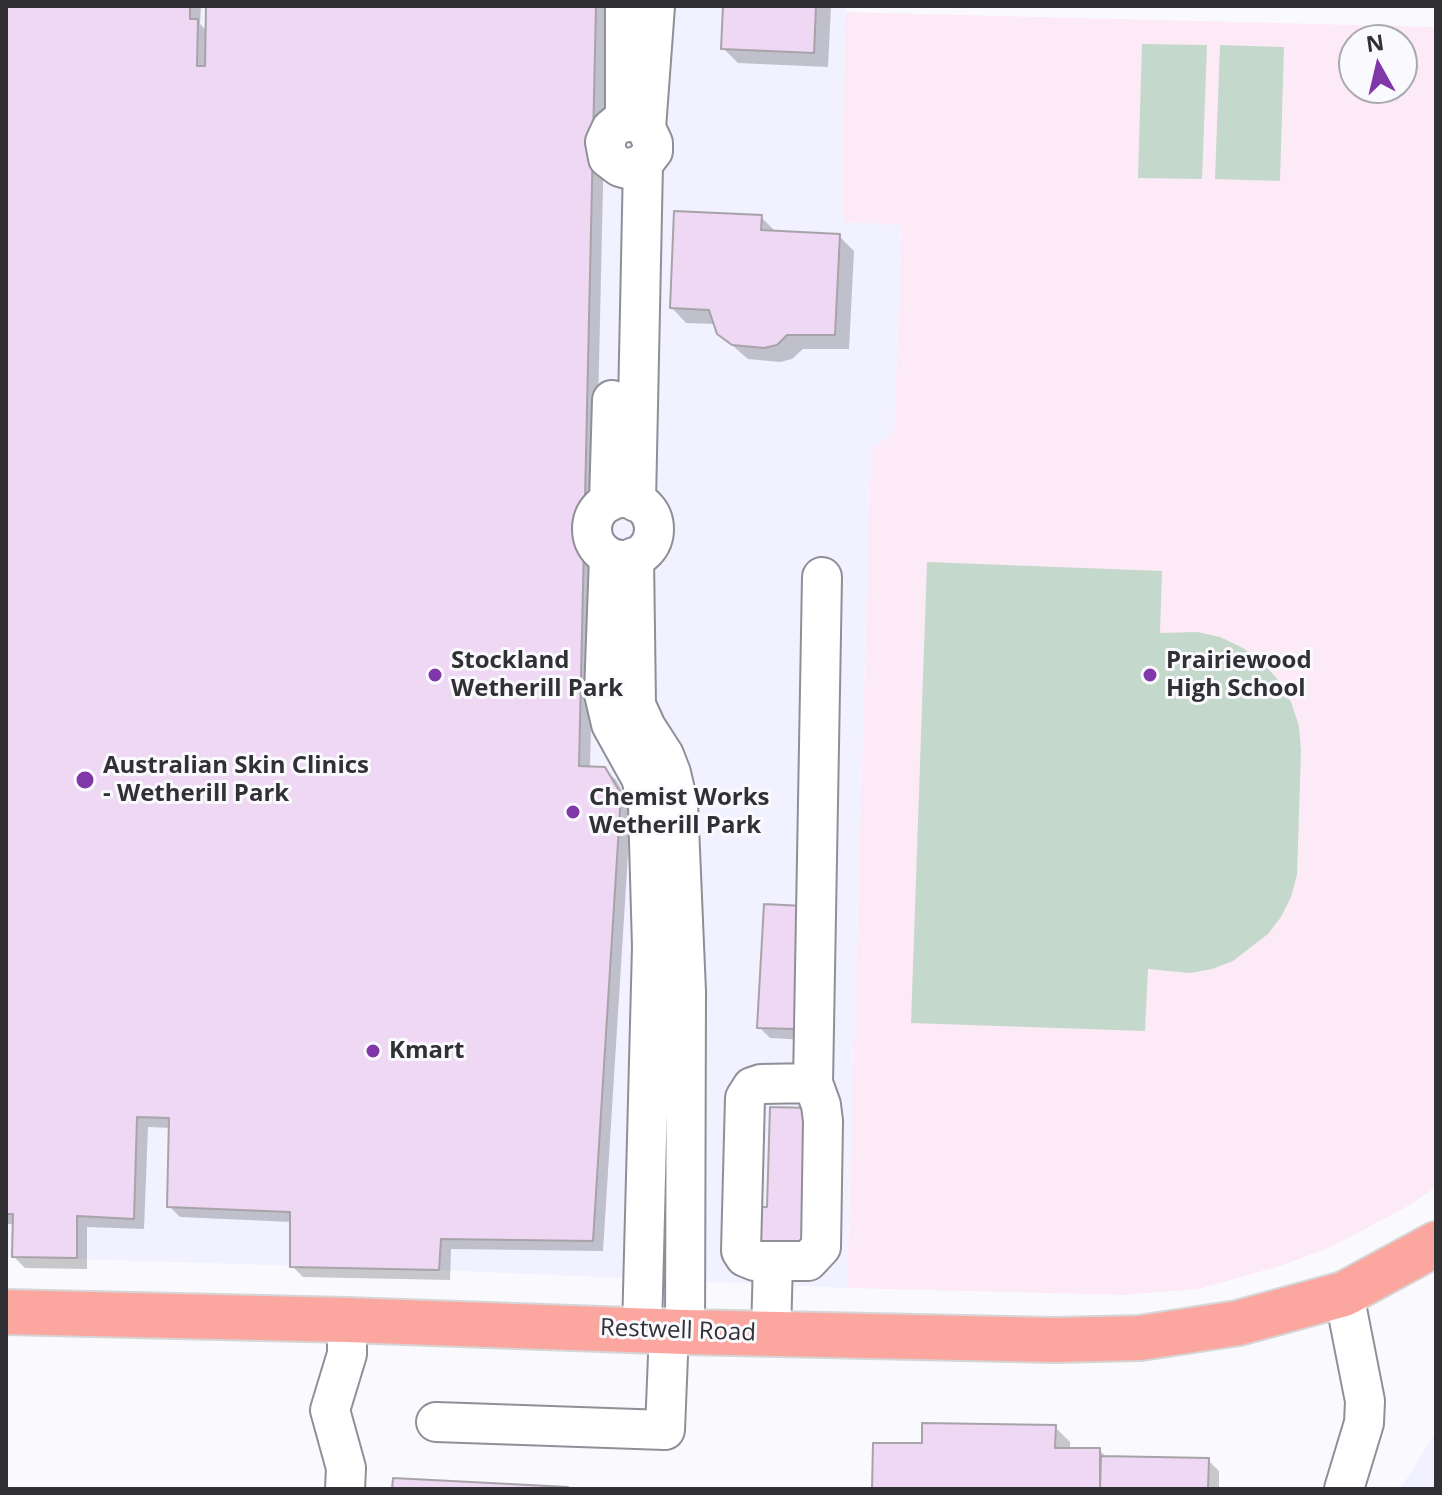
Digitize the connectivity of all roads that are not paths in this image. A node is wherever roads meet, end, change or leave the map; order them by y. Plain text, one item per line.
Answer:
1 (625, 6) edge
2 (655, 6) edge
3 (633, 145) junction
4 (623, 502) junction
5 (622, 557) junction
6 (822, 577) dead end
7 (813, 1083) junction
8 (685, 1145) junction
9 (744, 1146) junction
10 (1436, 1244) edge
11 (773, 1261) junction
12 (1344, 1294) junction
13 (6, 1312) edge
14 (347, 1320) junction
15 (665, 1331) junction
16 (771, 1334) junction
17 (436, 1422) dead end
18 (345, 1489) edge
19 (1344, 1489) edge

1 - 3 street
2 - 3 street
3 - 4 street
4 - 5 street
4 - 5 street
5 - 8 street
5 - 15 street
6 - 7 street
7 - 9 street
7 - 11 street
8 - 9 street
8 - 15 street
9 - 11 street
10 - 12 main road, Restwell Road
11 - 16 street
12 - 16 main road, Restwell Road
12 - 19 street
13 - 14 main road, Restwell Road
14 - 15 main road, Restwell Road
14 - 18 street
15 - 16 main road, Restwell Road
15 - 17 street

